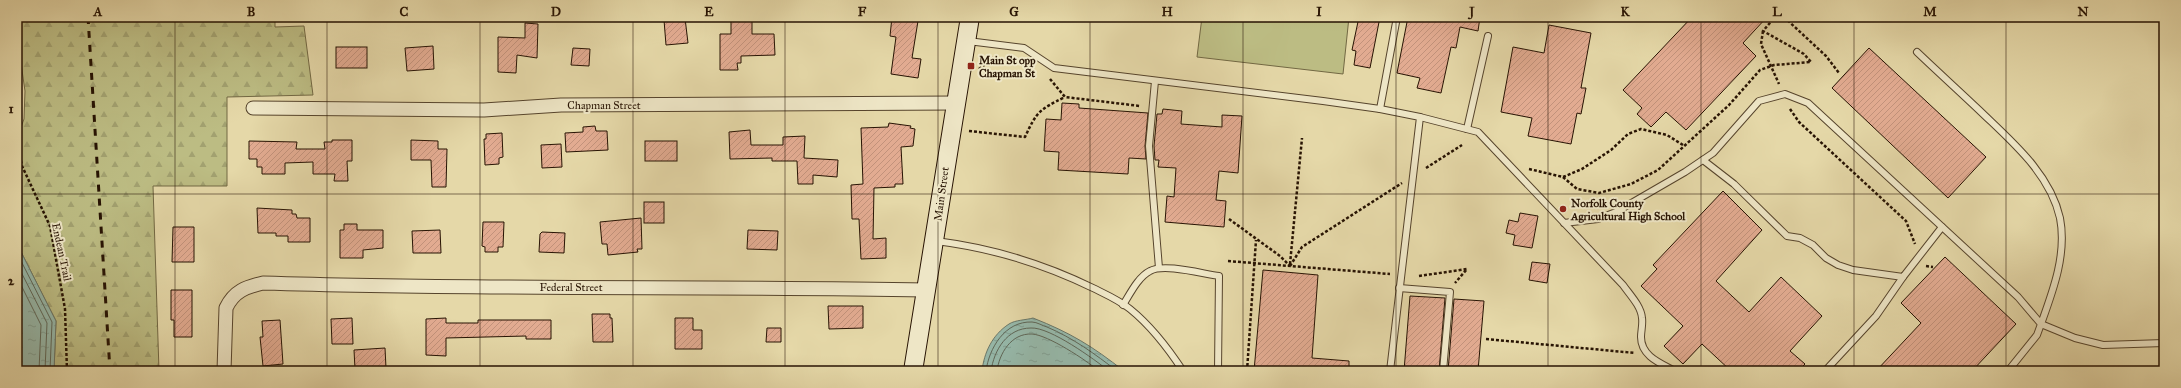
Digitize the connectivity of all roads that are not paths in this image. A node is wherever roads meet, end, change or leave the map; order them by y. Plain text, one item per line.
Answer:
1 (970, 17) edge
2 (1397, 17) edge
3 (1488, 36) dead end
4 (966, 41) junction
5 (1917, 52) dead end
6 (1155, 80) junction
7 (956, 103) junction
8 (253, 108) dead end
9 (1380, 109) junction
10 (1420, 117) junction
11 (1467, 129) junction
12 (1703, 160) junction
13 (1564, 223) junction
14 (1942, 227) junction
15 (934, 241) junction
16 (1159, 268) junction
17 (1903, 277) junction
18 (1399, 288) junction
19 (926, 290) junction
20 (1123, 305) junction
21 (2041, 324) junction
22 (2164, 343) edge
23 (224, 371) edge
24 (913, 371) edge
25 (1183, 371) edge
26 (1218, 371) edge
27 (1390, 371) edge
28 (1443, 371) edge
29 (1675, 371) edge
30 (1825, 371) edge
31 (2008, 371) edge

1 - 4 main road, Main Street
2 - 9 lane
3 - 11 lane
4 - 6 lane
4 - 7 main road, Main Street
5 - 21 lane
6 - 9 lane
6 - 16 lane
7 - 8 street, Chapman Street
7 - 15 main road, Main Street
9 - 10 lane
10 - 11 lane
10 - 18 lane
11 - 13 lane
12 - 13 lane
12 - 14 lane
12 - 17 lane
13 - 29 lane
14 - 17 lane
14 - 21 lane
15 - 19 main road, Main Street
15 - 20 lane
16 - 20 lane
16 - 26 lane
17 - 30 lane
18 - 27 lane
18 - 28 lane
19 - 23 street, Federal Street
19 - 24 main road, Main Street
20 - 25 lane
21 - 22 lane
21 - 31 lane

